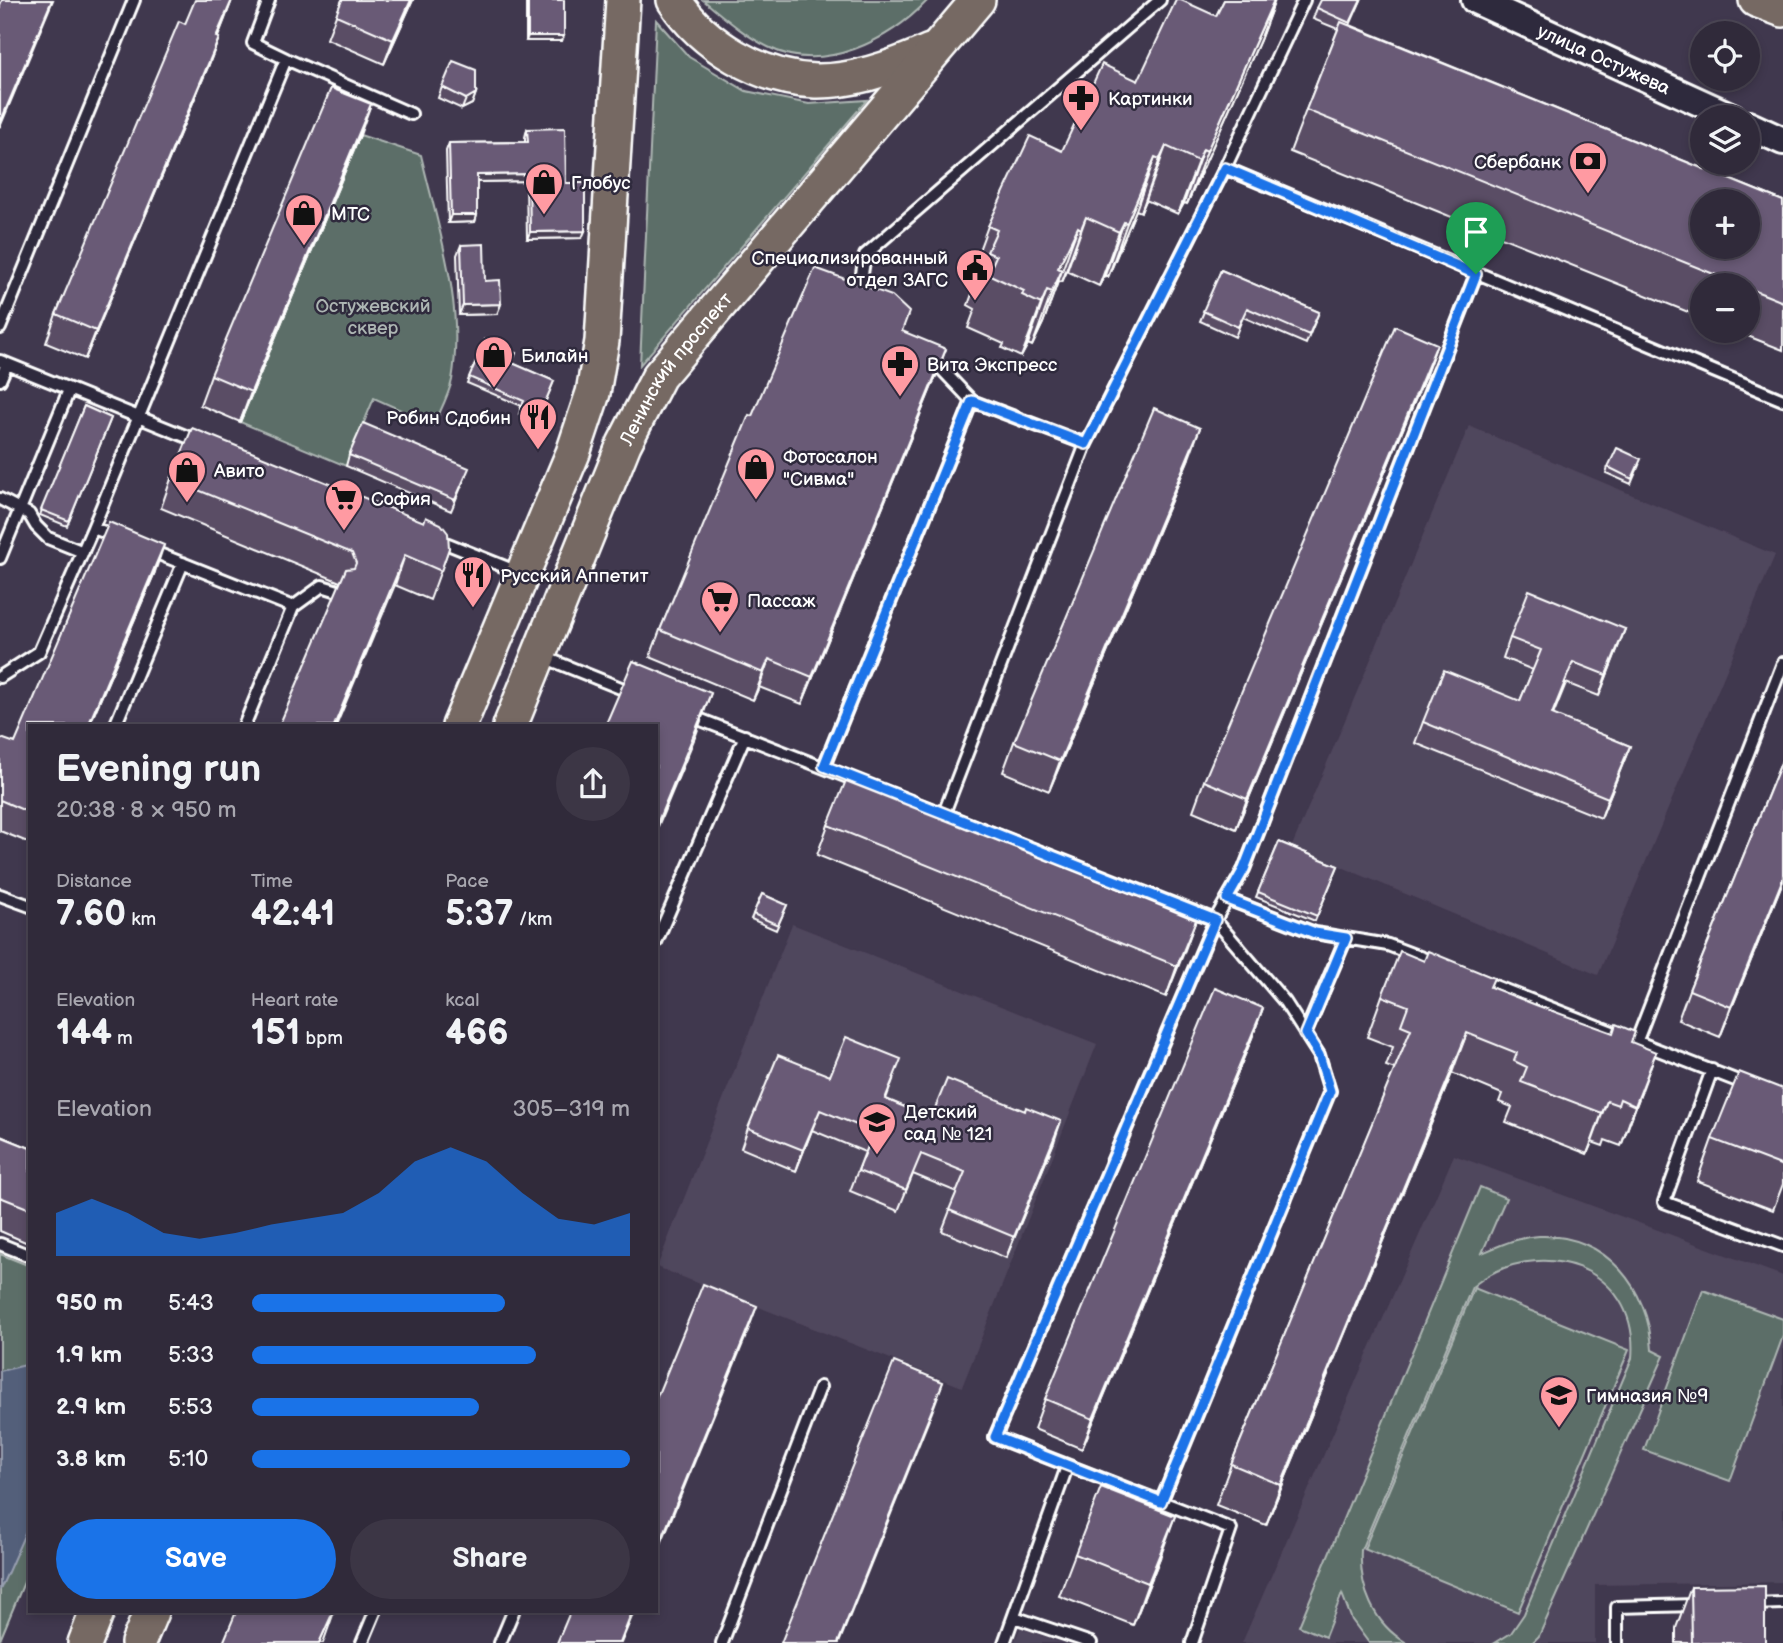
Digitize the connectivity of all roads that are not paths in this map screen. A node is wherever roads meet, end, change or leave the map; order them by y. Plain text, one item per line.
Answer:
1 (134, 0) edge
2 (270, 0) edge
3 (622, 0) edge
4 (674, 0) edge
5 (978, 0) edge
6 (1160, 0) edge
7 (1304, 0) edge
8 (1475, 0) edge
9 (1756, 0) edge
10 (1783, 10) edge
11 (933, 50) junction
12 (286, 59) junction
13 (1706, 105) edge
14 (411, 114) dead end
15 (1760, 130) edge
16 (1783, 141) edge
17 (1225, 168) junction
18 (1476, 274) junction
19 (878, 308) edge
20 (0, 328) edge
21 (922, 349) edge
22 (3, 362) edge
23 (0, 380) edge
24 (69, 390) junction
25 (1783, 400) edge
26 (972, 401) junction
27 (138, 417) junction
28 (1086, 444) junction
29 (208, 446) edge
30 (0, 499) edge
31 (21, 508) junction
32 (93, 528) junction
33 (421, 533) edge
34 (83, 552) junction
35 (0, 558) edge
36 (183, 563) junction
37 (523, 574) junction
38 (338, 591) edge
39 (293, 607) junction
40 (539, 655) junction
41 (1783, 663) edge
42 (0, 677) edge
43 (642, 696) edge
44 (680, 711) edge
45 (116, 724) edge
46 (245, 724) edge
47 (460, 724) edge
48 (511, 724) edge
49 (745, 736) junction
50 (824, 766) junction
51 (944, 813) junction
52 (0, 895) edge
53 (1227, 899) junction
54 (28, 905) edge
55 (1215, 920) junction
56 (658, 937) edge
57 (1346, 938) junction
58 (1450, 969) edge
59 (1463, 974) edge
60 (1306, 1034) junction
61 (1637, 1040) junction
62 (1712, 1070) junction
63 (1758, 1089) edge
64 (0, 1244) edge
65 (1783, 1246) edge
66 (28, 1255) edge
67 (820, 1387) dead end
68 (1067, 1467) junction
69 (1161, 1502) junction
70 (1783, 1603) edge
71 (1741, 1604) edge
72 (1714, 1605) edge
73 (97, 1613) edge
74 (151, 1613) edge
75 (375, 1613) edge
76 (513, 1613) edge
77 (1014, 1617) junction
78 (85, 1643) edge
79 (138, 1643) edge
80 (362, 1643) edge
81 (500, 1643) edge
82 (722, 1643) edge
83 (1003, 1643) edge
84 (1091, 1643) edge
85 (1192, 1643) edge
86 (1617, 1643) edge

1 - 20 lane
2 - 12 lane
3 - 37 main road
4 - 11 main road
5 - 11 main road, Ленинский проспект
6 - 19 lane
7 - 17 lane
8 - 13 street, улица Остужева
9 - 10 main road
11 - 40 main road, Ленинский проспект
12 - 14 lane
12 - 27 lane
15 - 16 street
17 - 18 lane
17 - 28 lane
18 - 25 lane
18 - 53 lane
21 - 26 lane
22 - 23 lane
22 - 24 lane
24 - 27 lane
24 - 31 lane
26 - 28 lane
26 - 50 lane
27 - 29 lane
27 - 32 lane
28 - 51 lane
30 - 31 lane
31 - 34 lane
31 - 35 lane
32 - 34 lane
32 - 36 lane
33 - 37 lane
34 - 42 lane
36 - 39 lane
36 - 45 lane
37 - 47 main road
38 - 39 lane
39 - 46 lane
40 - 43 lane
40 - 48 main road, Ленинский проспект
41 - 61 lane
44 - 49 lane
49 - 50 lane
49 - 56 lane
50 - 51 lane
51 - 55 lane
52 - 54 lane
53 - 55 lane
53 - 57 lane
55 - 60 lane
55 - 68 lane
57 - 58 lane
57 - 60 lane
59 - 61 lane
60 - 69 lane
61 - 62 lane
62 - 63 lane
62 - 65 lane
64 - 66 lane
67 - 82 lane
68 - 69 lane
68 - 77 lane
69 - 85 lane
70 - 71 lane
72 - 86 lane
73 - 78 main road
74 - 79 main road
75 - 80 lane
76 - 81 lane
77 - 83 lane
77 - 84 lane

